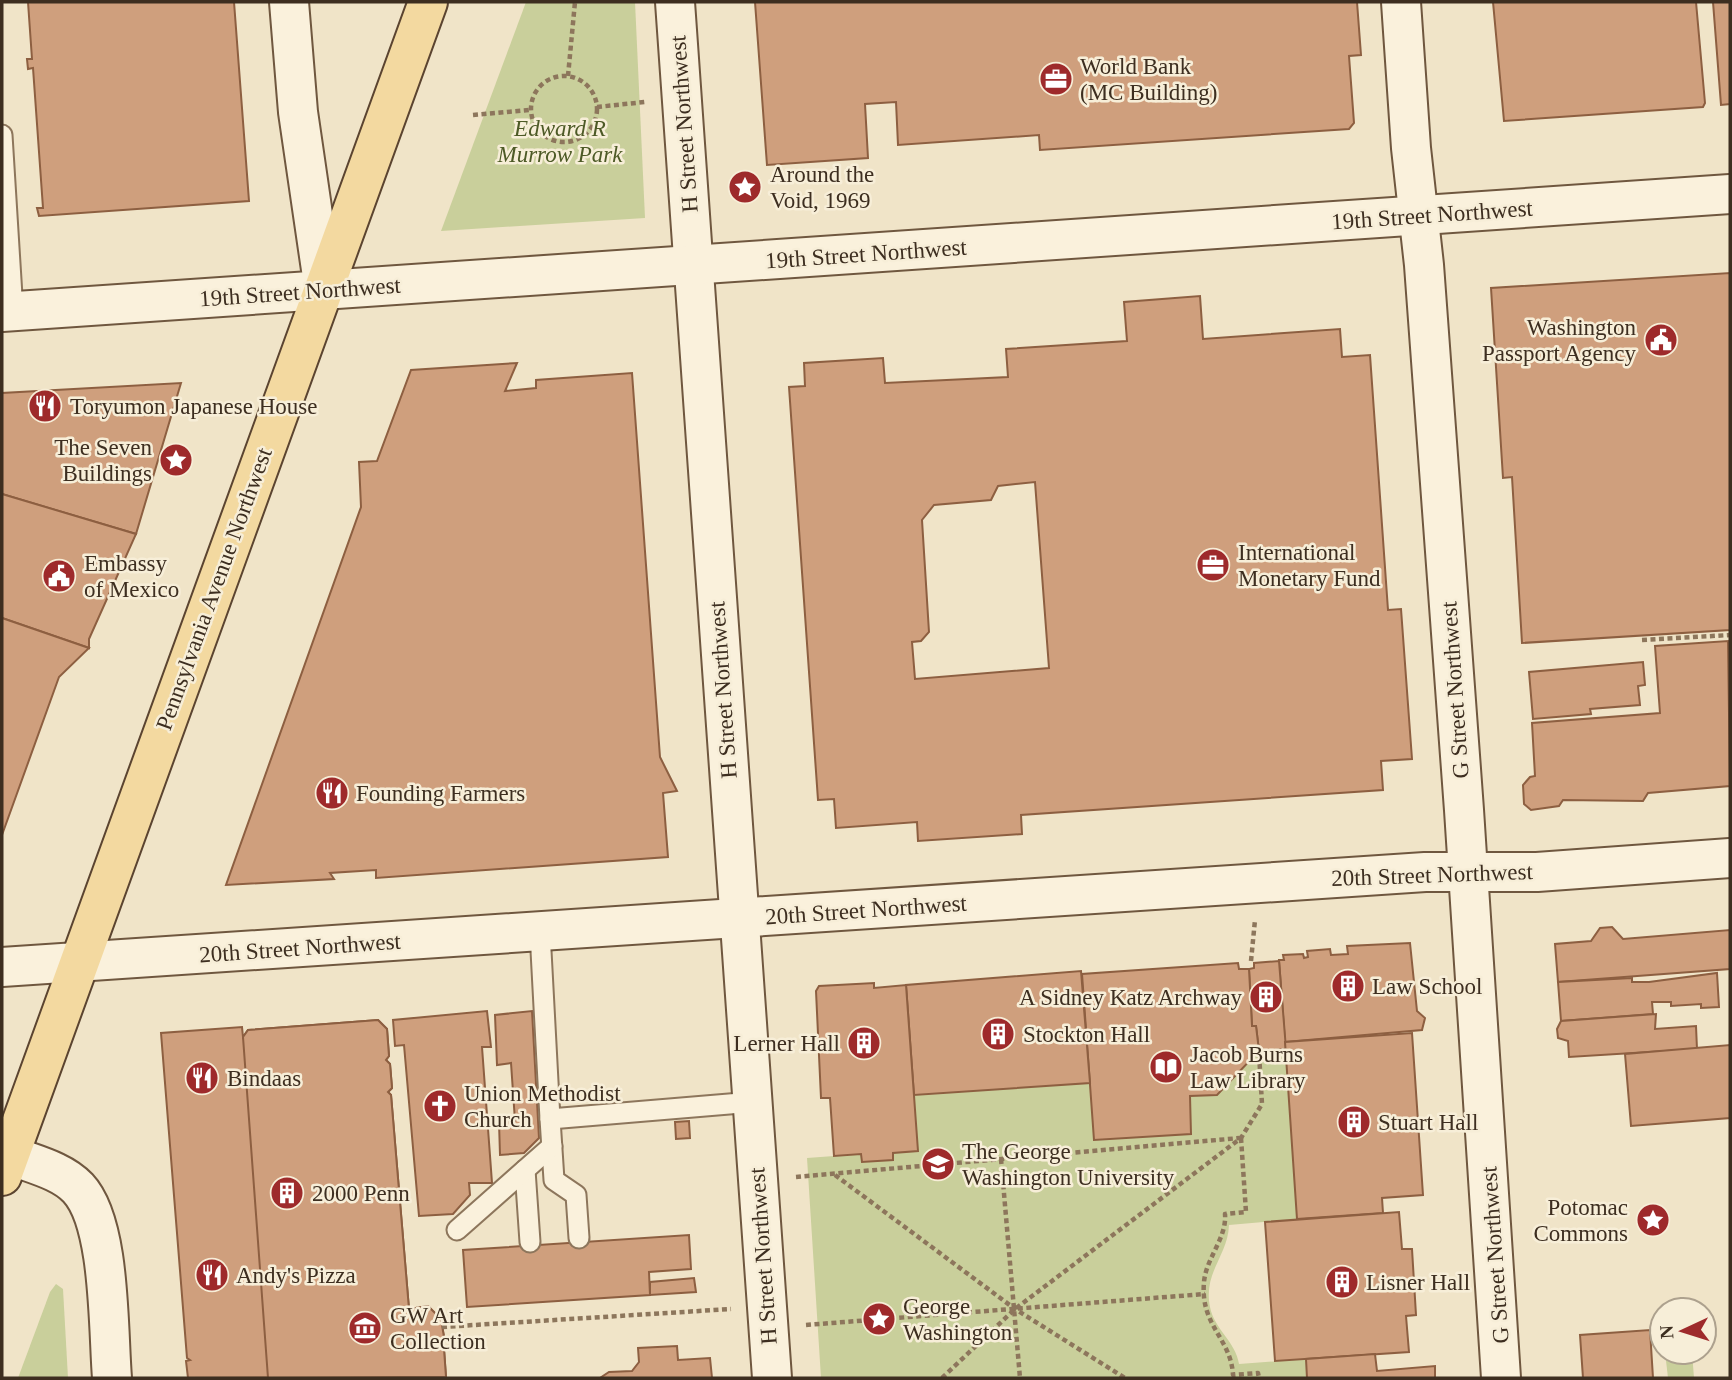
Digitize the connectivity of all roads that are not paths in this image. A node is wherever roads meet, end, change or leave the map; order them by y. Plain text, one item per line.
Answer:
1 (289, 2) edge
2 (428, 2) edge
3 (675, 2) edge
4 (1401, 2) edge
5 (2, 135) edge
6 (1730, 194) edge
7 (1419, 216) junction
8 (694, 266) junction
9 (324, 290) junction
10 (7, 312) edge
11 (1730, 858) edge
12 (1468, 872) junction
13 (739, 919) junction
14 (540, 932) junction
15 (78, 964) junction
16 (2, 967) edge
17 (753, 1102) junction
18 (550, 1119) junction
19 (552, 1146) junction
20 (6, 1165) edge
21 (525, 1170) junction
22 (457, 1230) dead end
23 (579, 1238) dead end
24 (530, 1242) dead end
25 (112, 1378) edge
26 (772, 1378) edge
27 (1501, 1378) edge

1 - 9 street
2 - 9 main road, Pennsylvania Avenue Northwest
3 - 8 street, H Street Northwest
4 - 7 street, G Street Northwest
5 - 10 lane
6 - 7 street, 19th Street Northwest
7 - 8 street, 19th Street Northwest
7 - 12 street, G Street Northwest
8 - 9 street, 19th Street Northwest
8 - 13 street, H Street Northwest
9 - 10 street, 19th Street Northwest
9 - 15 main road, Pennsylvania Avenue Northwest
11 - 12 street, 20th Street Northwest
12 - 13 street, 20th Street Northwest
12 - 27 street, G Street Northwest
13 - 14 street, 20th Street Northwest
13 - 17 street, H Street Northwest
14 - 15 street, 20th Street Northwest
14 - 18 lane
15 - 16 street, 20th Street Northwest
15 - 20 main road, Pennsylvania Avenue Northwest
17 - 18 lane
17 - 26 street, H Street Northwest
18 - 19 lane
19 - 21 lane
19 - 23 lane
20 - 25 street
21 - 22 lane
21 - 24 lane

